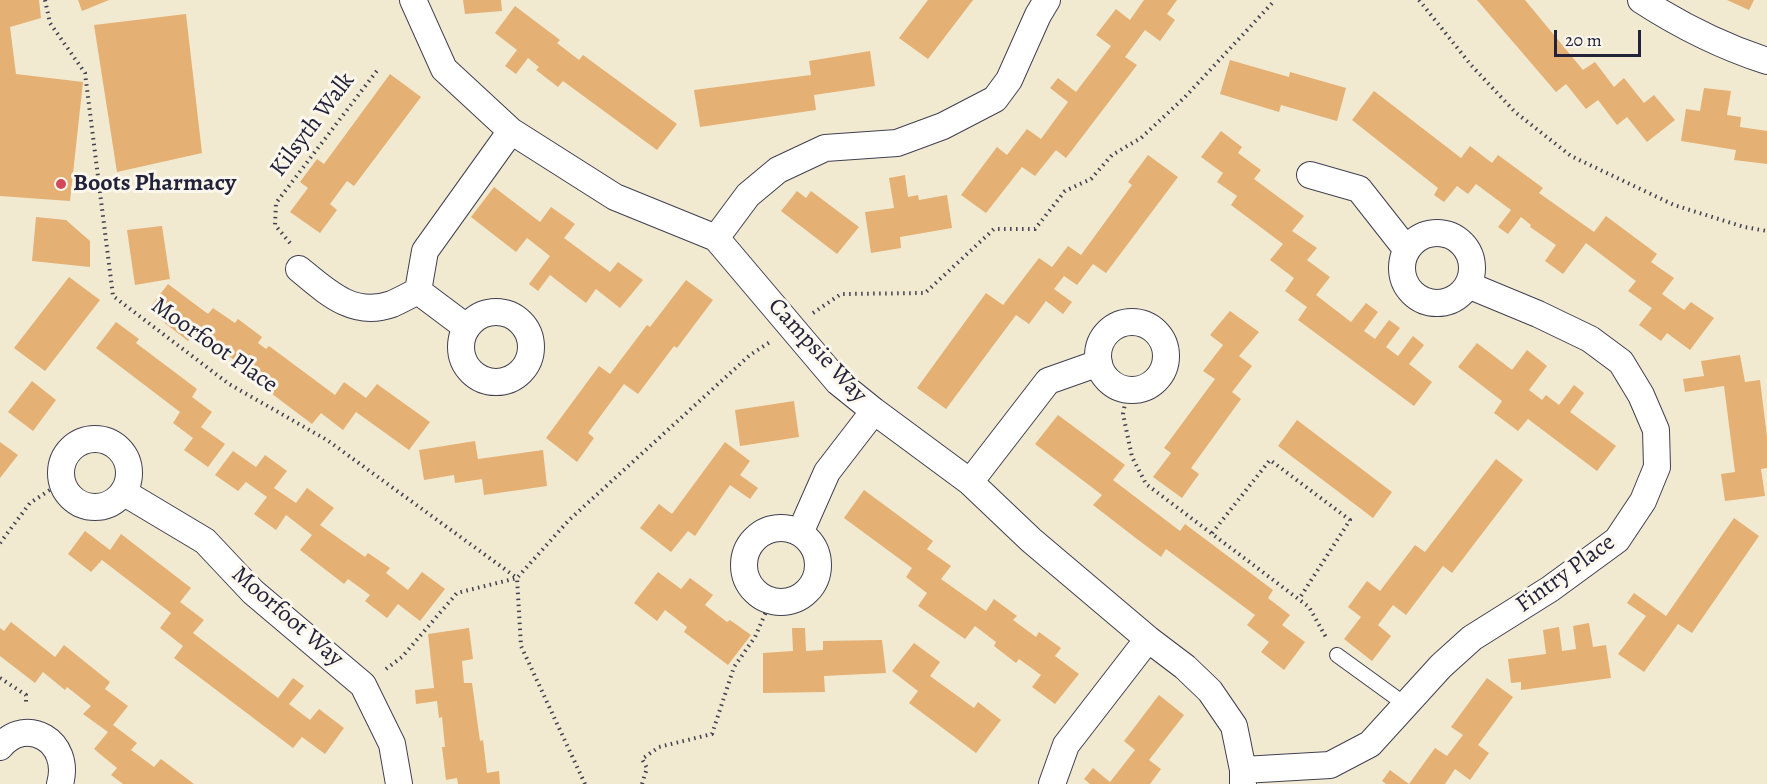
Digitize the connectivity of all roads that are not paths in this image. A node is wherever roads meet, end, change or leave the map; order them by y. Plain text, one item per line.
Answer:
1 (413, 0) edge
2 (1047, 0) edge
3 (1641, 0) edge
4 (1767, 61) edge
5 (511, 131) junction
6 (1310, 175) dead end
7 (716, 238) junction
8 (1407, 250) junction
9 (299, 269) road end
10 (1468, 285) junction
11 (418, 291) junction
12 (466, 327) dead end
13 (1099, 363) junction
14 (874, 411) junction
15 (970, 482) junction
16 (123, 492) junction
17 (800, 533) junction
18 (1148, 639) junction
19 (1337, 655) road end
20 (1406, 705) junction
21 (0, 747) edge
22 (1243, 777) edge
23 (60, 784) edge
24 (399, 784) edge
25 (1052, 784) edge

1 - 5 street, Campsie Way
2 - 7 street
3 - 4 street
5 - 7 street, Campsie Way
5 - 11 street
6 - 8 street
7 - 14 street, Campsie Way
8 - 10 street
8 - 10 street
9 - 11 street
10 - 20 street, Fintry Place
11 - 12 street
13 - 13 street
13 - 15 street
14 - 15 street, Campsie Way
14 - 17 street
15 - 18 street, Campsie Way
16 - 16 street
16 - 24 street, Moorfoot Way
17 - 17 street
18 - 22 street, Campsie Way
18 - 25 street
19 - 20 lane
20 - 22 street, Fintry Place
21 - 23 street

